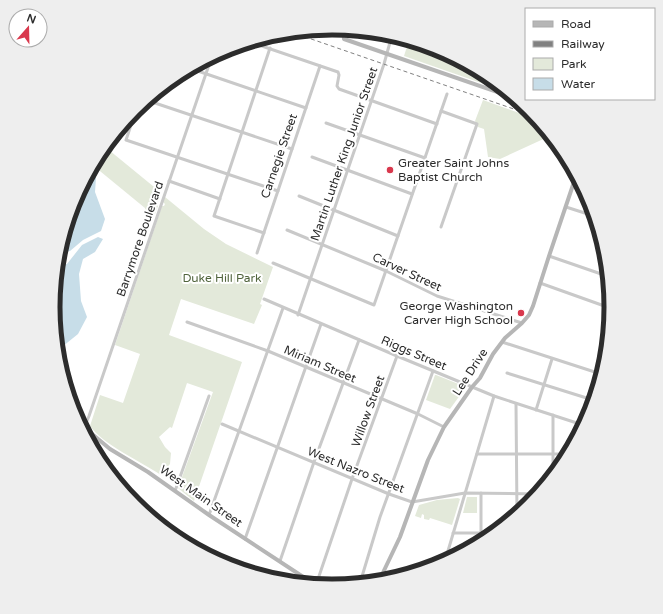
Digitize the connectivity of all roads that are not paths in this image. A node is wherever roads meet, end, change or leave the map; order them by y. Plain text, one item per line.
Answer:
1 (344, 36) edge
2 (390, 41) edge
3 (259, 45) edge
4 (270, 48) junction
5 (387, 54) junction
6 (209, 64) edge
7 (320, 66) junction
8 (197, 71) edge
9 (206, 74) junction
10 (256, 91) junction
11 (499, 92) edge
12 (447, 94) dead end
13 (372, 101) junction
14 (152, 102) edge
15 (306, 108) junction
16 (441, 111) junction
17 (192, 116) junction
18 (132, 123) edge
19 (326, 123) dead end
20 (437, 124) junction
21 (242, 133) junction
22 (359, 135) junction
23 (292, 149) junction
24 (312, 156) dead end
25 (177, 157) junction
26 (425, 158) junction
27 (348, 169) junction
28 (228, 175) junction
29 (169, 182) junction
30 (573, 184) edge
31 (278, 191) junction
32 (412, 194) junction
33 (299, 196) dead end
34 (220, 199) junction
35 (566, 207) junction
36 (334, 210) junction
37 (587, 214) edge
38 (441, 227) dead end
39 (287, 230) dead end
40 (264, 233) junction
41 (398, 236) junction
42 (322, 245) junction
43 (257, 253) dead end
44 (548, 256) junction
45 (273, 263) dead end
46 (386, 271) junction
47 (601, 274) edge
48 (310, 279) junction
49 (540, 283) junction
50 (264, 299) dead end
51 (604, 306) edge
52 (283, 308) junction
53 (298, 315) junction
54 (187, 322) dead end
55 (522, 323) junction
56 (320, 324) junction
57 (359, 340) junction
58 (502, 342) junction
59 (268, 351) junction
60 (397, 356) junction
61 (552, 359) junction
62 (306, 367) junction
63 (433, 371) junction
64 (595, 372) edge
65 (507, 373) dead end
66 (343, 383) junction
67 (544, 385) junction
68 (472, 387) junction
69 (209, 396) dead end
70 (494, 396) junction
71 (587, 398) edge
72 (382, 399) junction
73 (516, 404) junction
74 (536, 410) junction
75 (418, 414) junction
76 (552, 415) junction
77 (86, 423) edge
78 (577, 423) edge
79 (222, 424) dead end
80 (444, 427) junction
81 (239, 430) junction
82 (92, 434) edge
83 (277, 447) junction
84 (477, 454) junction
85 (516, 454) junction
86 (553, 454) junction
87 (560, 454) edge
88 (314, 462) junction
89 (553, 465) edge
90 (352, 479) junction
91 (175, 491) junction
92 (465, 493) junction
93 (481, 493) junction
94 (389, 494) junction
95 (516, 494) junction
96 (529, 494) edge
97 (412, 502) junction
98 (517, 506) edge
99 (209, 516) junction
100 (453, 533) junction
101 (480, 534) joint
102 (245, 539) junction
103 (447, 553) edge
104 (280, 561) junction
105 (382, 574) edge
106 (362, 577) edge
107 (305, 578) edge
108 (317, 578) edge

1 - 5 main road
2 - 5 street, Martin Luther King Junior Street
3 - 4 street
4 - 7 street
4 - 10 street
5 - 11 main road
5 - 13 street, Martin Luther King Junior Street
6 - 9 street, Barrymore Boulevard
7 - 13 street
7 - 15 street, Carnegie Street
8 - 9 street
9 - 10 street
9 - 17 street, Barrymore Boulevard
10 - 15 street
10 - 21 street
12 - 16 street
13 - 20 street
13 - 22 street, Martin Luther King Junior Street
14 - 17 street
15 - 23 street, Carnegie Street
16 - 20 street
16 - 38 street
17 - 21 street
17 - 25 street, Barrymore Boulevard
18 - 25 street
19 - 22 street
20 - 26 street
21 - 23 street
21 - 28 street
22 - 26 street
22 - 27 street, Martin Luther King Junior Street
23 - 31 street, Carnegie Street
24 - 27 street
25 - 28 street
25 - 29 street, Barrymore Boulevard
26 - 32 street
27 - 32 street
27 - 36 street, Martin Luther King Junior Street
28 - 31 street
28 - 34 street
29 - 34 street
29 - 77 street, Barrymore Boulevard
30 - 35 main road, Lee Drive
31 - 40 street, Carnegie Street
32 - 41 street
33 - 36 street
34 - 40 street
35 - 37 street
35 - 44 main road, Lee Drive
36 - 41 street
36 - 42 street, Martin Luther King Junior Street
39 - 42 street, Carver Street
40 - 43 street, Carnegie Street
41 - 46 street
42 - 46 street, Carver Street
42 - 48 street, Martin Luther King Junior Street
44 - 47 street
44 - 49 main road, Lee Drive
45 - 48 street
46 - 48 street
46 - 55 street, Carver Street
48 - 53 street, Martin Luther King Junior Street
49 - 51 street
49 - 55 main road, Lee Drive
50 - 52 street, Riggs Street
52 - 53 street, Riggs Street
52 - 59 street
53 - 56 street, Riggs Street
54 - 59 street, Miriam Street
55 - 58 main road, Lee Drive
56 - 57 street, Riggs Street
56 - 62 street
57 - 60 street, Riggs Street
57 - 66 street
58 - 61 street
58 - 68 main road, Lee Drive
59 - 62 street, Miriam Street
59 - 81 street
60 - 63 street, Riggs Street
60 - 72 street, Willow Street
61 - 64 street
61 - 67 street
62 - 66 street, Miriam Street
62 - 83 street
63 - 68 street, Riggs Street
63 - 75 street
65 - 67 street
66 - 72 street, Miriam Street
66 - 88 street
67 - 71 street
67 - 74 street
68 - 70 street, Riggs Street
68 - 80 main road, Lee Drive
69 - 91 street
70 - 73 street, Riggs Street
70 - 84 street
72 - 75 street, Miriam Street
72 - 90 street, Willow Street
73 - 74 street, Riggs Street
73 - 85 street
74 - 76 street, Riggs Street
75 - 80 street, Miriam Street
75 - 94 street
76 - 78 street, Riggs Street
76 - 86 street
79 - 81 street, West Nazro Street
80 - 97 main road, Lee Drive
81 - 83 street, West Nazro Street
81 - 99 street
82 - 91 main road, West Main Street
83 - 88 street, West Nazro Street
83 - 102 street
84 - 85 street
84 - 92 street
85 - 86 street
85 - 95 street
86 - 87 street
86 - 89 street
88 - 90 street, West Nazro Street
88 - 104 street
90 - 94 street, West Nazro Street
90 - 108 street, Willow Street
91 - 99 main road, West Main Street
92 - 93 street, West Nazro Street
92 - 97 street, West Nazro Street
92 - 100 street
93 - 95 street, West Nazro Street
93 - 101 street
94 - 97 street, West Nazro Street
94 - 106 street
95 - 96 street, West Nazro Street
95 - 98 street
97 - 105 main road, Lee Drive
99 - 102 main road, West Main Street
100 - 101 street
100 - 103 street
102 - 104 main road, West Main Street
104 - 107 main road, West Main Street

